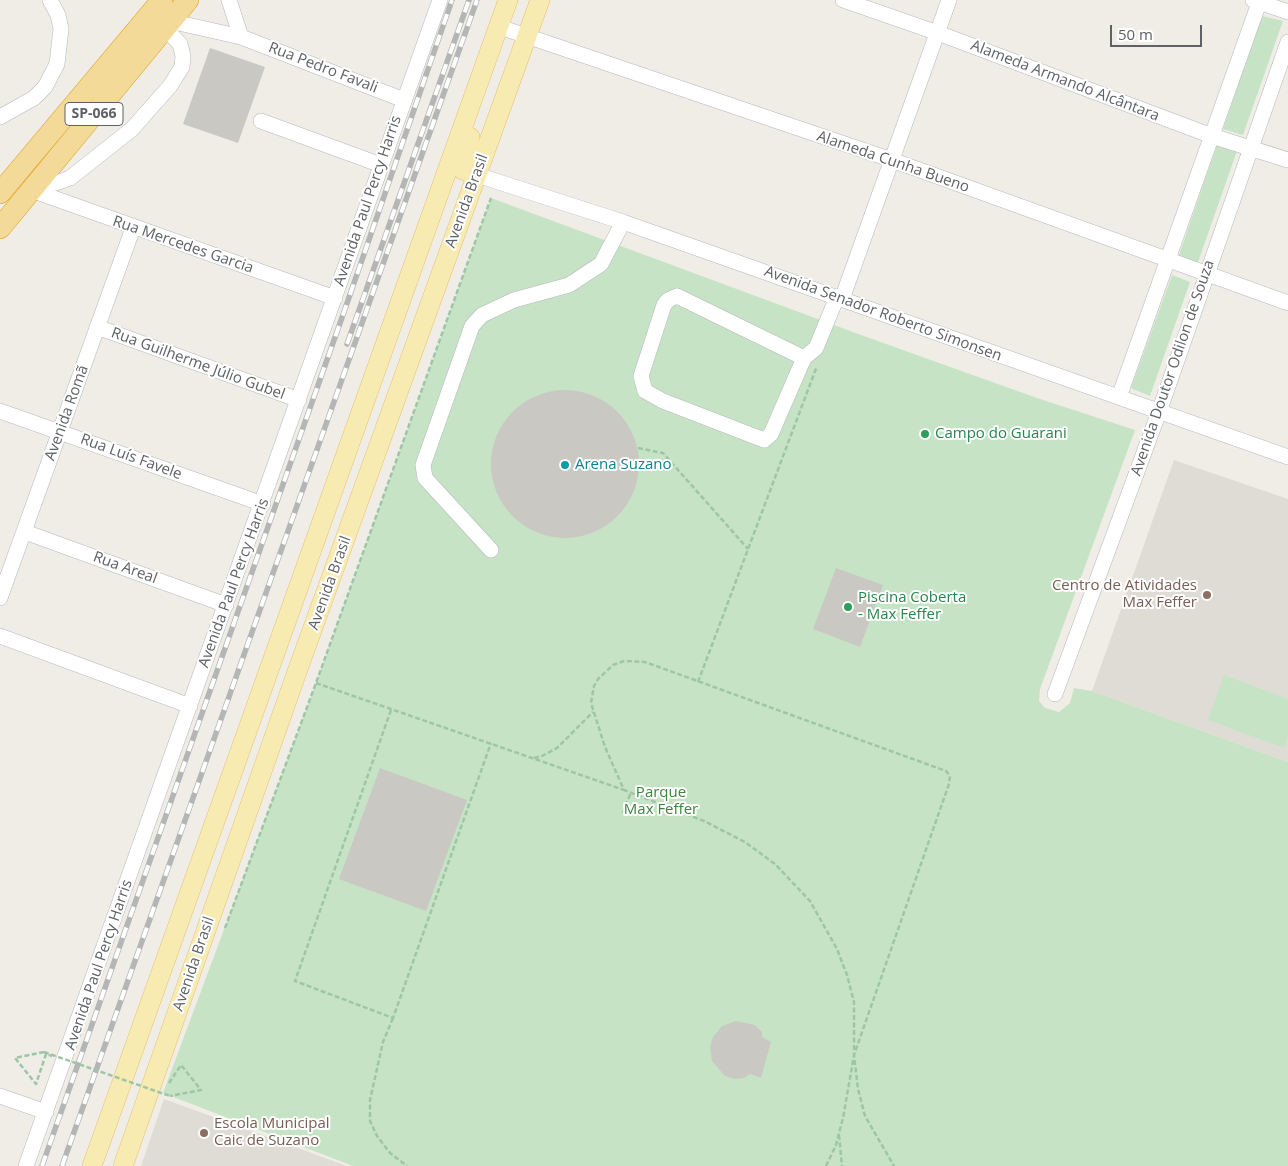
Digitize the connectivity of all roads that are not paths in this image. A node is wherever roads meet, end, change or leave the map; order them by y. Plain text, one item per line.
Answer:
1 (50, 0) edge
2 (162, 0) edge
3 (188, 0) edge
4 (229, 0) edge
5 (440, 0) edge
6 (508, 0) edge
7 (540, 0) edge
8 (843, 0) edge
9 (949, 0) edge
10 (1258, 1) edge
11 (1288, 12) edge
12 (168, 24) junction
13 (497, 26) junction
14 (938, 33) junction
15 (527, 35) junction
16 (241, 37) junction
17 (1288, 42) edge
18 (404, 100) junction
19 (467, 114) junction
20 (0, 117) edge
21 (260, 121) dead end
22 (1212, 136) junction
23 (1252, 147) junction
24 (892, 160) junction
25 (1288, 160) edge
26 (381, 165) junction
27 (477, 176) junction
28 (34, 187) junction
29 (0, 193) edge
30 (623, 222) junction
31 (0, 228) edge
32 (132, 228) junction
33 (1168, 261) junction
34 (1205, 274) junction
35 (335, 298) junction
36 (840, 298) junction
37 (1288, 303) edge
38 (97, 328) junction
39 (811, 361) junction
40 (1119, 398) junction
41 (299, 400) junction
42 (0, 411) edge
43 (1158, 412) junction
44 (60, 432) junction
45 (1288, 457) edge
46 (262, 504) junction
47 (24, 532) junction
48 (317, 538) junction
49 (491, 550) dead end
50 (342, 551) junction
51 (305, 572) junction
52 (329, 588) junction
53 (0, 596) edge
54 (226, 605) junction
55 (0, 636) edge
56 (1056, 694) dead end
57 (190, 706) junction
58 (180, 1004) junction
59 (150, 1005) junction
60 (0, 1096) edge
61 (46, 1112) junction
62 (26, 1166) edge
63 (92, 1166) edge
64 (123, 1166) edge

1 - 20 street
2 - 29 highway, SP-066
3 - 12 highway, SP-066
4 - 16 street
5 - 18 street, Avenida Paul Percy Harris
6 - 13 main road, Avenida Brasil
7 - 15 main road, Avenida Brasil
8 - 14 street, Alameda Armando Alcântara
9 - 14 street
10 - 11 street
10 - 22 street
12 - 16 street, Rua Pedro Favali
12 - 28 highway, SP-066
12 - 28 street
13 - 15 street, Alameda Cunha Bueno
13 - 19 main road, Avenida Brasil
14 - 22 street, Alameda Armando Alcântara
14 - 24 street
15 - 24 street, Alameda Cunha Bueno
15 - 27 main road, Avenida Brasil
16 - 18 street, Rua Pedro Favali
17 - 23 street, Avenida Doutor Odilon de Souza
18 - 26 street, Avenida Paul Percy Harris
19 - 27 main road
19 - 48 main road, Avenida Brasil
21 - 26 street
22 - 23 street, Alameda Armando Alcântara
22 - 33 street
23 - 25 street, Alameda Armando Alcântara
23 - 34 street, Avenida Doutor Odilon de Souza
24 - 33 street, Alameda Cunha Bueno
24 - 36 street
26 - 35 street, Avenida Paul Percy Harris
27 - 30 street, Avenida Senador Roberto Simonsen
27 - 50 main road, Avenida Brasil
28 - 31 highway, SP-066
28 - 32 street, Rua Mercedes Garcia
30 - 36 street, Avenida Senador Roberto Simonsen
30 - 49 street
32 - 35 street, Rua Mercedes Garcia
32 - 38 street, Avenida Romã
33 - 34 street, Alameda Cunha Bueno
33 - 40 street
34 - 37 street, Alameda Cunha Bueno
34 - 43 street, Avenida Doutor Odilon de Souza
35 - 41 street, Avenida Paul Percy Harris
36 - 39 street
36 - 40 street, Avenida Senador Roberto Simonsen
38 - 41 street, Rua Guilherme Júlio Gubel
38 - 44 street, Avenida Romã
39 - 39 street
40 - 43 street, Avenida Senador Roberto Simonsen
41 - 46 street, Avenida Paul Percy Harris
42 - 44 street, Rua Luís Favele
43 - 45 street, Avenida Senador Roberto Simonsen
43 - 56 street, Avenida Doutor Odilon de Souza
44 - 46 street, Rua Luís Favele
44 - 47 street, Avenida Romã
46 - 54 street, Avenida Paul Percy Harris
47 - 53 street, Avenida Romã
47 - 54 street, Rua Areal
48 - 50 main road
48 - 51 main road, Avenida Brasil
50 - 52 main road, Avenida Brasil
51 - 52 main road
51 - 59 main road, Avenida Brasil
52 - 58 main road, Avenida Brasil
54 - 57 street, Avenida Paul Percy Harris
55 - 57 street
57 - 61 street, Avenida Paul Percy Harris
58 - 59 main road
58 - 64 main road, Avenida Brasil
59 - 63 main road, Avenida Brasil
60 - 61 street
61 - 62 street, Avenida Paul Percy Harris

